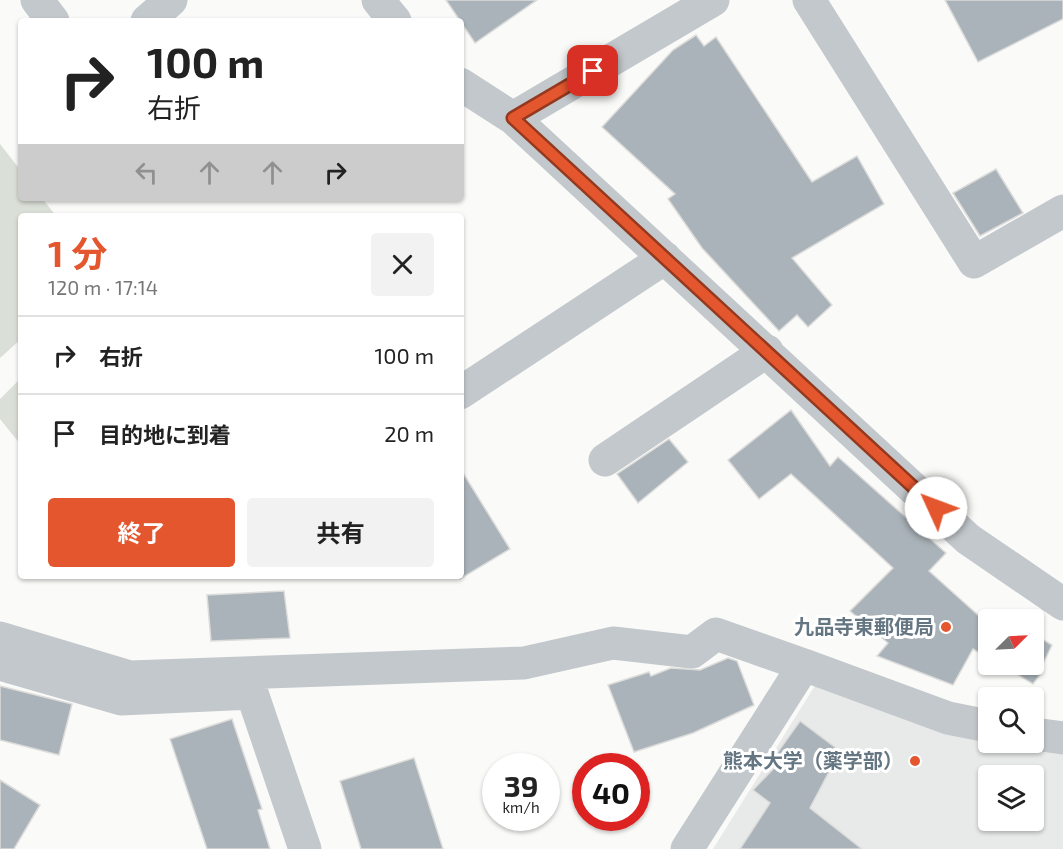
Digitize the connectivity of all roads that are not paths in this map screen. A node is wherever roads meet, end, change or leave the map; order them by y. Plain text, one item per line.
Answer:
1 (37, 0) edge
2 (171, 0) edge
3 (713, 0) edge
4 (808, 0) edge
5 (51, 18) edge
6 (150, 18) edge
7 (464, 87) edge
8 (513, 118) junction
9 (1063, 211) edge
10 (665, 258) junction
11 (767, 351) junction
12 (464, 390) edge
13 (605, 460) dead end
14 (1063, 604) edge
15 (0, 638) edge
16 (0, 664) edge
17 (804, 665) junction
18 (978, 724) edge
19 (1044, 735) edge
20 (1063, 738) edge
21 (305, 849) edge
22 (687, 849) edge

1 - 5 street
2 - 6 street
3 - 8 street
4 - 9 street
7 - 8 street
8 - 10 street
10 - 11 street
10 - 12 street
11 - 13 street
11 - 14 street
15 - 17 street
16 - 21 street
17 - 18 street
17 - 22 street
19 - 20 street

